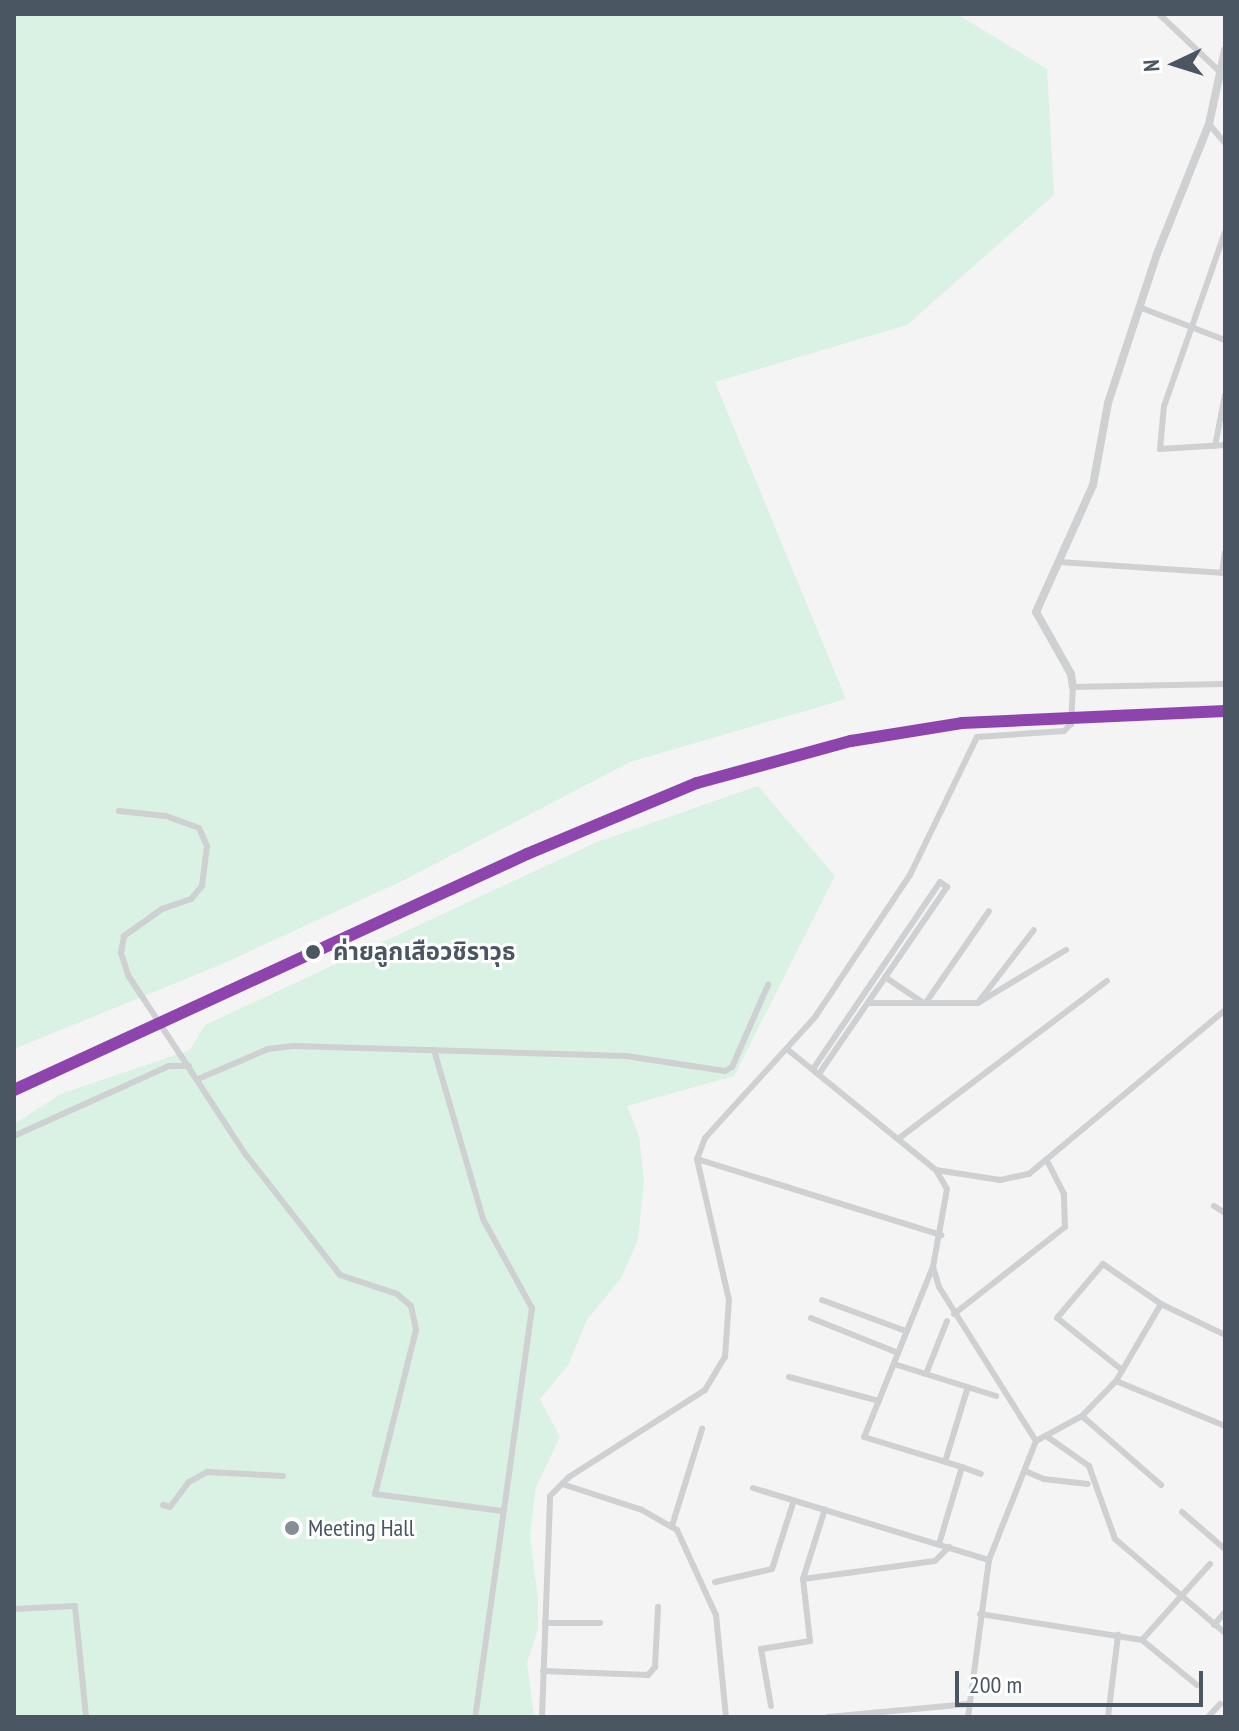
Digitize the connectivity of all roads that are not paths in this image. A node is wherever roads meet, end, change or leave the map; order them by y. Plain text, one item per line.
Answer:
1 (1159, 14) edge
2 (1225, 50) edge
3 (1219, 71) junction
4 (1209, 124) junction
5 (1225, 143) edge
6 (1225, 232) edge
7 (1139, 307) junction
8 (1192, 327) junction
9 (1225, 340) edge
10 (1225, 395) edge
11 (1225, 445) edge
12 (1215, 446) junction
13 (1225, 552) edge
14 (1059, 562) junction
15 (1224, 573) edge
16 (1225, 684) edge
17 (1073, 687) junction
18 (119, 811) dead end
19 (989, 911) dead end
20 (913, 922) junction
21 (920, 927) junction
22 (1034, 930) dead end
23 (1066, 950) dead end
24 (878, 973) junction
25 (886, 977) junction
26 (1107, 981) dead end
27 (768, 985) dead end
28 (861, 998) junction
29 (924, 1002) junction
30 (868, 1003) junction
31 (978, 1003) junction
32 (1225, 1010) edge
33 (787, 1049) junction
34 (434, 1050) junction
35 (189, 1066) junction
36 (816, 1071) junction
37 (198, 1079) junction
38 (14, 1136) edge
39 (898, 1139) junction
40 (697, 1159) junction
41 (1046, 1159) junction
42 (936, 1170) junction
43 (1214, 1206) dead end
44 (1225, 1213) edge
45 (941, 1235) junction
46 (933, 1267) junction
47 (822, 1300) dead end
48 (1161, 1304) junction
49 (954, 1314) junction
50 (811, 1318) dead end
51 (947, 1321) dead end
52 (906, 1331) junction
53 (1225, 1335) edge
54 (898, 1353) junction
55 (894, 1364) junction
56 (1122, 1370) junction
57 (926, 1374) junction
58 (789, 1377) dead end
59 (1116, 1381) junction
60 (968, 1387) junction
61 (996, 1396) dead end
62 (879, 1401) junction
63 (1082, 1416) junction
64 (1225, 1426) edge
65 (702, 1429) dead end
66 (1049, 1438) junction
67 (1036, 1441) junction
68 (945, 1462) junction
69 (962, 1467) junction
70 (1025, 1471) junction
71 (981, 1474) dead end
72 (283, 1476) dead end
73 (562, 1484) junction
74 (1088, 1484) dead end
75 (1161, 1485) dead end
76 (753, 1488) dead end
77 (794, 1500) junction
78 (163, 1505) dead end
79 (825, 1509) junction
80 (502, 1511) junction
81 (1182, 1512) dead end
82 (672, 1526) junction
83 (939, 1544) junction
84 (949, 1547) junction
85 (1225, 1549) edge
86 (989, 1560) junction
87 (1210, 1564) dead end
88 (803, 1579) junction
89 (715, 1582) dead end
90 (1182, 1598) junction
91 (658, 1607) dead end
92 (14, 1609) edge
93 (1225, 1612) edge
94 (980, 1614) junction
95 (545, 1623) junction
96 (600, 1623) dead end
97 (1214, 1625) junction
98 (1225, 1633) edge
99 (1118, 1635) junction
100 (1142, 1640) junction
101 (543, 1671) junction
102 (1197, 1685) dead end
103 (968, 1704) junction
104 (1220, 1704) dead end
105 (771, 1706) dead end
106 (86, 1717) edge
107 (475, 1717) edge
108 (542, 1717) edge
109 (726, 1717) edge
110 (828, 1717) edge
111 (968, 1717) edge
112 (1108, 1717) edge
113 (1208, 1717) edge

1 - 3 street
2 - 3 street
3 - 4 street
4 - 5 street
4 - 7 street
6 - 8 street
7 - 8 street
7 - 14 street
8 - 9 street
8 - 12 street
10 - 12 street
11 - 12 street
13 - 15 street
14 - 15 street
14 - 17 street
16 - 17 street
17 - 33 street
18 - 35 street
19 - 29 street
20 - 21 street
20 - 21 street
20 - 24 street
21 - 25 street
22 - 31 street
23 - 31 street
24 - 25 street
24 - 28 street
25 - 29 street
25 - 30 street
26 - 39 street
27 - 34 street
28 - 30 street
28 - 36 street
29 - 30 street
29 - 31 street
30 - 36 street
32 - 41 street
33 - 36 street
33 - 40 street
34 - 37 street
34 - 80 street
35 - 37 street
35 - 38 street
36 - 39 street
37 - 80 street
39 - 42 street
40 - 45 street
40 - 73 street
41 - 42 street
41 - 49 street
42 - 45 street
43 - 44 street
45 - 46 street
46 - 49 street
46 - 52 street
47 - 52 street
48 - 53 street
48 - 56 street
48 - 56 street
49 - 67 street
50 - 54 street
51 - 57 street
52 - 54 street
54 - 55 street
55 - 57 street
55 - 62 street
56 - 59 street
57 - 60 street
58 - 62 street
59 - 63 street
59 - 64 street
60 - 61 street
60 - 68 street
62 - 68 street
63 - 66 street
63 - 75 street
65 - 82 street
66 - 67 street
66 - 90 street
67 - 70 street
68 - 69 street
69 - 71 street
69 - 83 street
70 - 74 street
70 - 86 street
72 - 78 street
73 - 82 street
73 - 95 street
76 - 77 street
77 - 79 street
77 - 89 street
79 - 83 street
79 - 88 street
80 - 107 street
81 - 85 street
82 - 109 street
83 - 84 street
84 - 86 street
84 - 88 street
86 - 94 street
87 - 90 street
88 - 105 street
90 - 97 street
90 - 100 street
91 - 101 street
92 - 106 street
93 - 97 street
94 - 99 street
94 - 103 street
95 - 96 street
95 - 101 street
97 - 98 street
99 - 100 street
99 - 112 street
100 - 102 street
101 - 108 street
103 - 110 street
103 - 111 street
104 - 113 street

